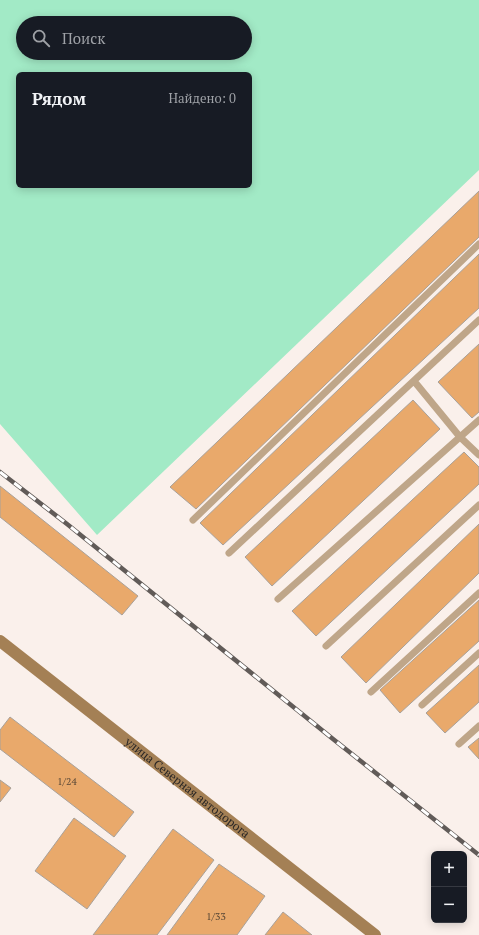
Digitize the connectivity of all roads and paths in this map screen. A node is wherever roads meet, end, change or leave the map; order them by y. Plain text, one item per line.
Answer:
1 (479, 244) edge
2 (479, 320) edge
3 (414, 381) junction
4 (479, 420) edge
5 (460, 437) junction
6 (479, 455) edge
7 (479, 505) edge
8 (192, 520) dead end
9 (229, 553) dead end
10 (479, 593) edge
11 (278, 599) dead end
12 (0, 641) edge
13 (326, 646) dead end
14 (479, 653) edge
15 (371, 692) dead end
16 (422, 705) dead end
17 (479, 726) edge
18 (459, 744) dead end
19 (374, 935) edge

1 - 8 lane
2 - 3 lane
3 - 5 lane
3 - 9 lane
4 - 5 lane
5 - 6 lane
5 - 11 lane
7 - 13 lane
10 - 15 lane
12 - 19 main road, улица Северная автодорога
14 - 16 lane
17 - 18 lane

